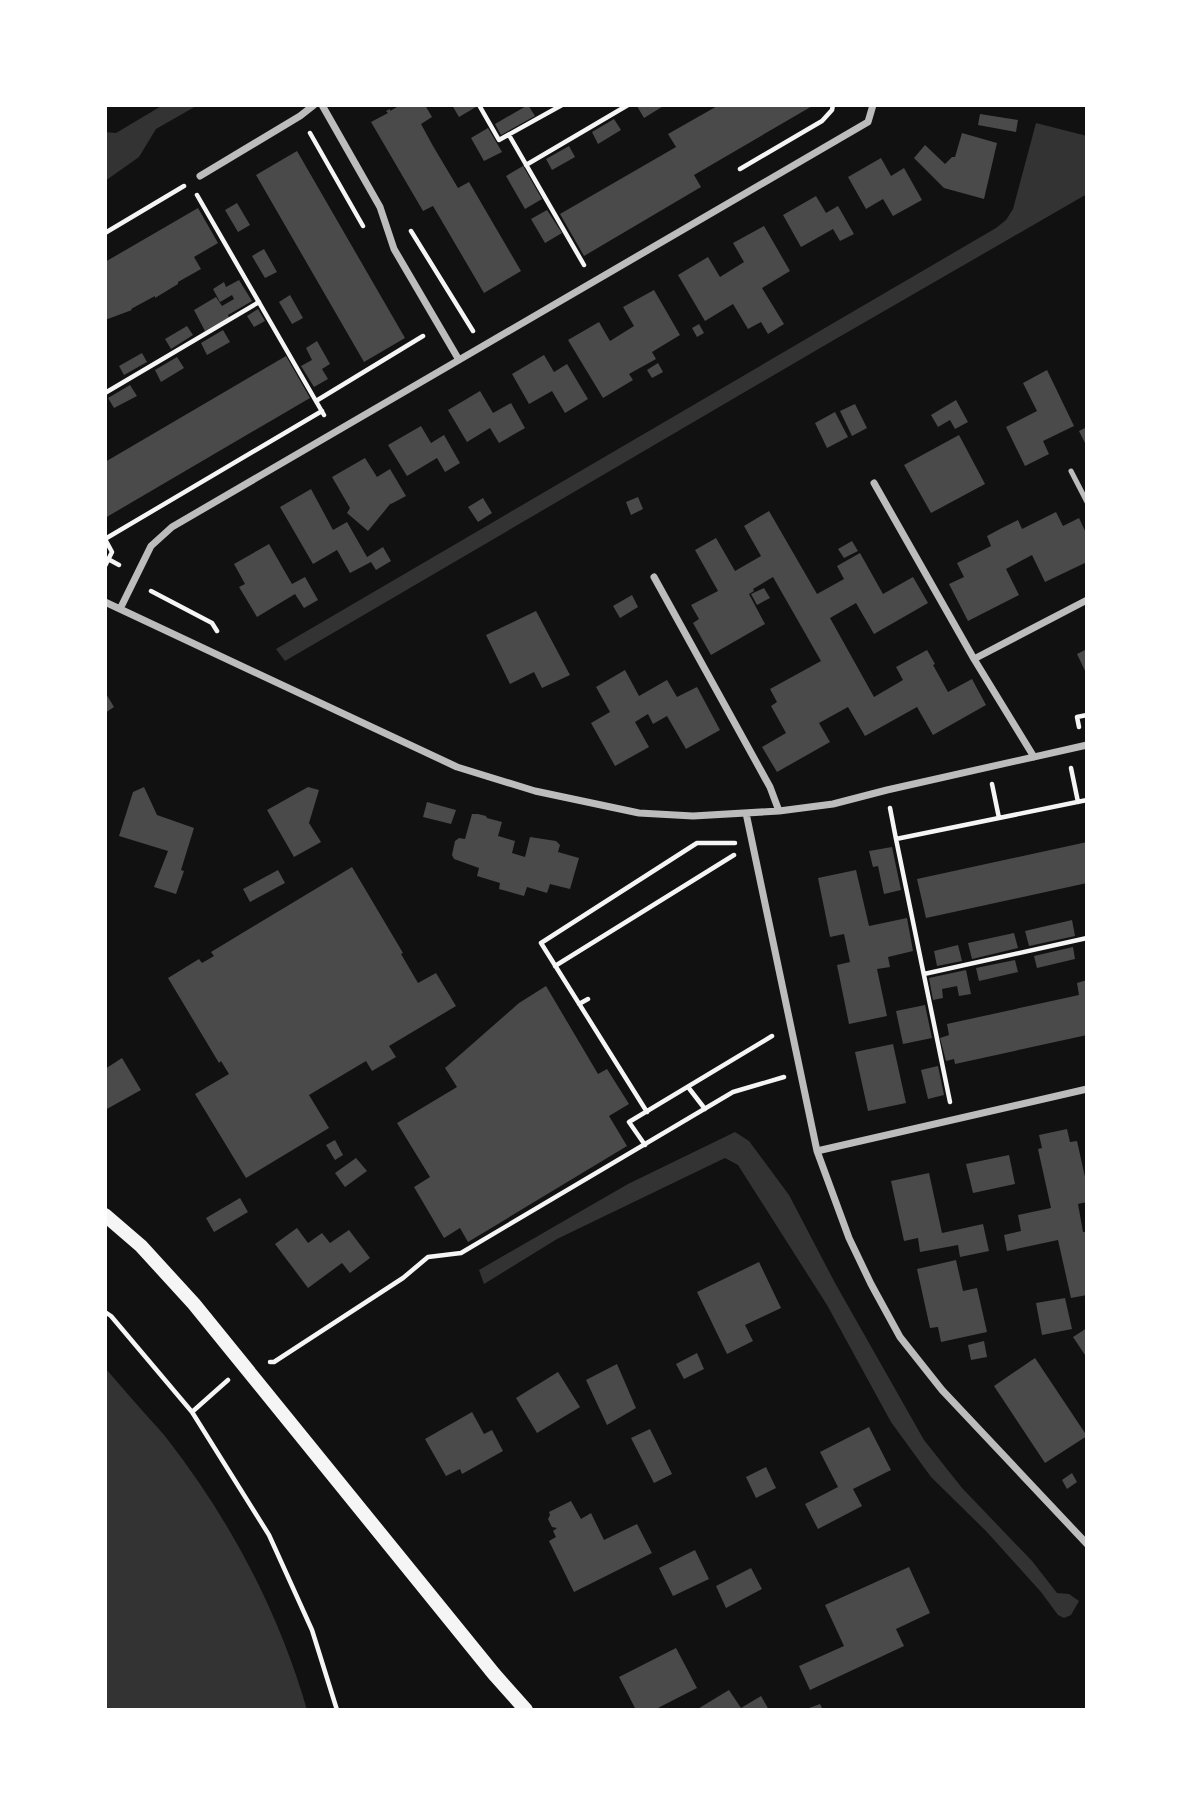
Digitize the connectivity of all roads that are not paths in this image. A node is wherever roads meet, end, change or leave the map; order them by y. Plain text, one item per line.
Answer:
1 (314, 105) edge
2 (322, 105) edge
3 (873, 105) edge
4 (200, 176) road end
5 (459, 360) junction
6 (1071, 471) dead end
7 (874, 483) dead end
8 (1087, 502) edge
9 (654, 576) dead end
10 (1087, 600) edge
11 (105, 601) edge
12 (120, 609) junction
13 (974, 659) junction
14 (1087, 745) edge
15 (1034, 757) junction
16 (779, 811) junction
17 (746, 813) junction
18 (1087, 1089) edge
19 (817, 1152) junction
20 (105, 1215) edge
21 (1087, 1544) edge
22 (526, 1710) edge

1 - 4 street
2 - 5 street
3 - 5 street
5 - 12 street
6 - 8 lane
7 - 13 street
9 - 16 street
10 - 13 street
11 - 12 street
12 - 17 street
13 - 15 street
14 - 15 street
15 - 16 street
16 - 17 street
17 - 19 street
18 - 19 street
19 - 21 street
20 - 22 main road

